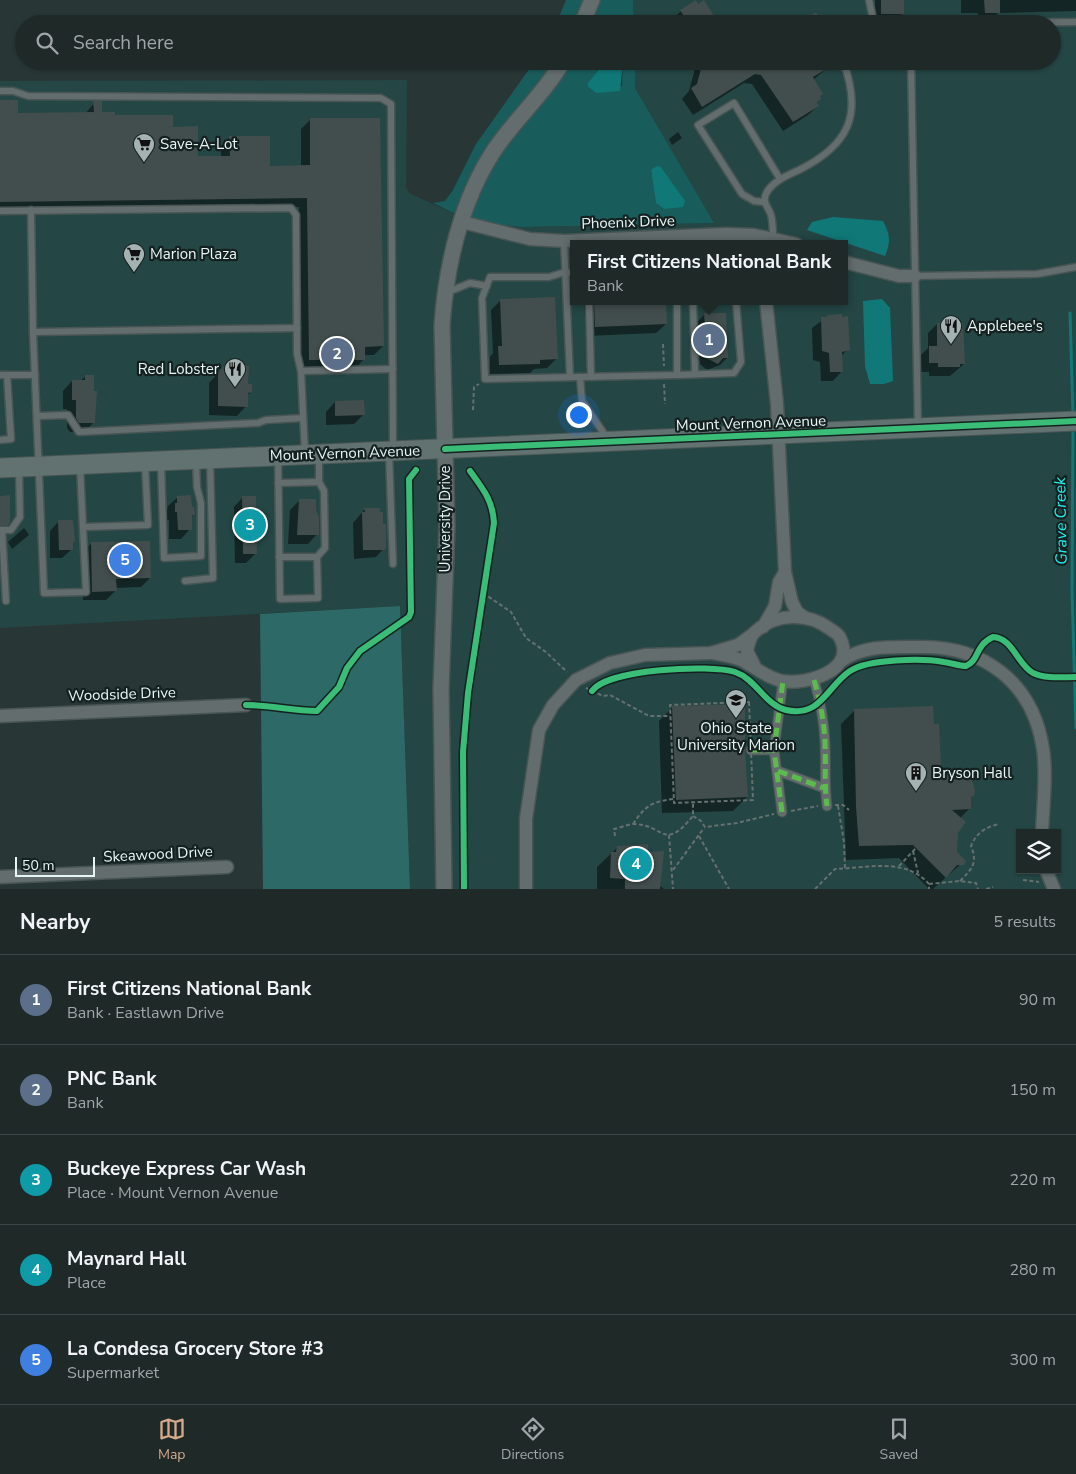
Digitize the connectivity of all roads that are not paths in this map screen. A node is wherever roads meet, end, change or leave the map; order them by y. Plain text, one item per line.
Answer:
1 (592, 0) edge
2 (869, 0) edge
3 (586, 15) edge
4 (871, 15) edge
5 (1061, 22) edge
6 (1076, 22) edge
7 (556, 70) edge
8 (845, 70) edge
9 (911, 70) edge
10 (0, 91) edge
11 (780, 179) junction
12 (764, 202) junction
13 (31, 210) junction
14 (0, 211) edge
15 (462, 222) junction
16 (676, 240) edge
17 (766, 240) edge
18 (773, 240) edge
19 (564, 241) junction
20 (570, 241) edge
21 (848, 263) edge
22 (1076, 267) edge
23 (565, 272) junction
24 (570, 273) edge
25 (915, 276) junction
26 (487, 286) junction
27 (444, 294) junction
28 (589, 305) edge
29 (677, 305) edge
30 (693, 305) edge
31 (736, 305) edge
32 (766, 305) edge
33 (297, 328) junction
34 (33, 332) junction
35 (393, 369) junction
36 (301, 371) junction
37 (695, 374) junction
38 (3, 375) edge
39 (35, 375) junction
40 (678, 375) junction
41 (570, 377) junction
42 (580, 377) junction
43 (591, 377) junction
44 (37, 416) junction
45 (303, 418) junction
46 (1067, 421) edge
47 (918, 428) junction
48 (779, 435) junction
49 (0, 440) edge
50 (609, 441) junction
51 (445, 449) junction
52 (391, 451) junction
53 (312, 455) junction
54 (278, 456) junction
55 (203, 460) junction
56 (153, 462) junction
57 (80, 465) junction
58 (40, 467) junction
59 (0, 468) edge
60 (19, 468) junction
61 (319, 482) junction
62 (278, 483) junction
63 (83, 527) junction
64 (1, 530) edge
65 (317, 556) junction
66 (279, 557) junction
67 (393, 564) dead end
68 (785, 572) junction
69 (185, 580) dead end
70 (6, 600) dead end
71 (804, 617) junction
72 (758, 631) junction
73 (839, 635) junction
74 (871, 648) junction
75 (711, 653) junction
76 (841, 661) junction
77 (755, 667) junction
78 (814, 680) junction
79 (783, 681) junction
80 (246, 705) dead end
81 (0, 716) edge
82 (751, 750) road end
83 (774, 750) junction
84 (778, 770) junction
85 (824, 788) junction
86 (828, 806) road end
87 (782, 812) road end
88 (1042, 829) edge
89 (228, 867) dead end
90 (1048, 874) edge
91 (0, 877) edge
92 (444, 889) edge
93 (526, 889) edge
94 (1054, 889) edge

1 - 3 street
2 - 4 lane
5 - 6 lane
7 - 15 street, University Drive
8 - 11 lane
9 - 25 lane
10 - 35 lane
11 - 12 lane
11 - 12 lane
12 - 18 lane
13 - 14 lane
13 - 33 lane
13 - 34 lane
15 - 19 street, Phoenix Drive
15 - 27 street, University Drive
16 - 17 street, Phoenix Drive
19 - 20 street, Phoenix Drive
19 - 23 lane
21 - 25 street
22 - 25 lane
23 - 24 lane
23 - 26 lane
23 - 41 lane
25 - 47 lane
26 - 27 lane
26 - 41 lane
27 - 51 street, University Drive
28 - 43 lane
29 - 40 lane
30 - 37 lane
31 - 37 lane
32 - 48 street
33 - 34 lane
33 - 36 lane
34 - 39 lane
35 - 36 lane
35 - 52 lane
36 - 45 lane
37 - 40 lane
38 - 39 lane
38 - 49 lane
39 - 44 lane
40 - 43 lane
41 - 42 lane
42 - 43 lane
42 - 50 lane
44 - 45 lane
44 - 58 lane
45 - 53 lane
46 - 47 main road, Mount Vernon Avenue
47 - 48 main road, Mount Vernon Avenue
48 - 50 main road, Mount Vernon Avenue
48 - 68 street, Mount Vernon Avenue
50 - 51 main road, Mount Vernon Avenue
51 - 52 main road, Mount Vernon Avenue
51 - 92 street, University Drive
52 - 53 main road, Mount Vernon Avenue
52 - 67 lane
53 - 54 main road, Mount Vernon Avenue
53 - 61 lane
54 - 55 main road, Mount Vernon Avenue
54 - 62 lane
55 - 56 main road, Mount Vernon Avenue
55 - 56 lane
55 - 69 lane
56 - 57 main road, Mount Vernon Avenue
56 - 63 lane
57 - 58 main road, Mount Vernon Avenue
57 - 63 lane
58 - 60 main road, Mount Vernon Avenue
58 - 63 lane
59 - 60 main road, Mount Vernon Avenue
60 - 64 lane
61 - 62 lane
61 - 65 lane
62 - 66 lane
64 - 70 lane
65 - 66 lane
65 - 66 lane
68 - 71 street, Mount Vernon Avenue
68 - 72 street, Mount Vernon Avenue
71 - 72 street
71 - 73 street
72 - 75 street
72 - 77 street, Mount Vernon Avenue
73 - 74 street
73 - 76 street
74 - 76 street
74 - 88 street
75 - 77 street
75 - 93 street
76 - 78 street
77 - 79 street
78 - 79 street
78 - 85 street
79 - 83 street
80 - 81 street, Woodside Drive
82 - 83 street
83 - 84 street
84 - 85 street
84 - 87 street
85 - 86 street
89 - 91 street, Skeawood Drive
90 - 94 street

